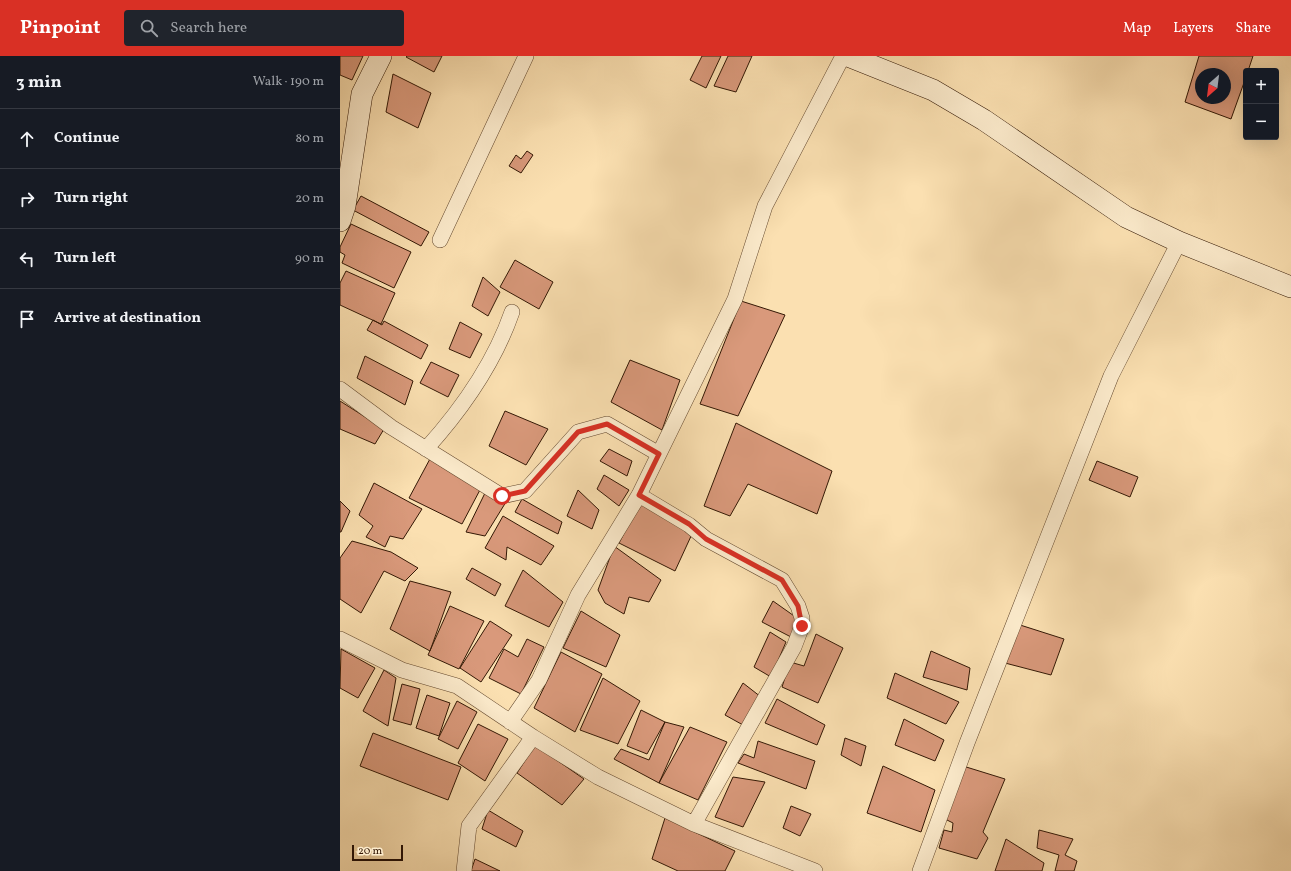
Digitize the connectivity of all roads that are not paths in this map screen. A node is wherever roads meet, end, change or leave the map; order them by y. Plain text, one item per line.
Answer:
1 (380, 56) edge
2 (526, 56) edge
3 (843, 56) edge
4 (848, 56) edge
5 (340, 221) edge
6 (440, 240) dead end
7 (1179, 242) junction
8 (1291, 287) edge
9 (512, 312) dead end
10 (340, 389) edge
11 (426, 448) junction
12 (659, 454) junction
13 (639, 495) junction
14 (340, 639) edge
15 (510, 722) junction
16 (533, 737) junction
17 (694, 824) junction
18 (464, 871) edge
19 (815, 871) edge
20 (920, 871) edge

1 - 5 street
2 - 6 street
3 - 12 street
4 - 7 street
7 - 8 street
7 - 20 street
9 - 11 street
10 - 11 street
11 - 12 street
12 - 13 street
13 - 15 street
13 - 17 street
14 - 15 street
15 - 16 street
16 - 17 street
16 - 18 street
17 - 19 street

